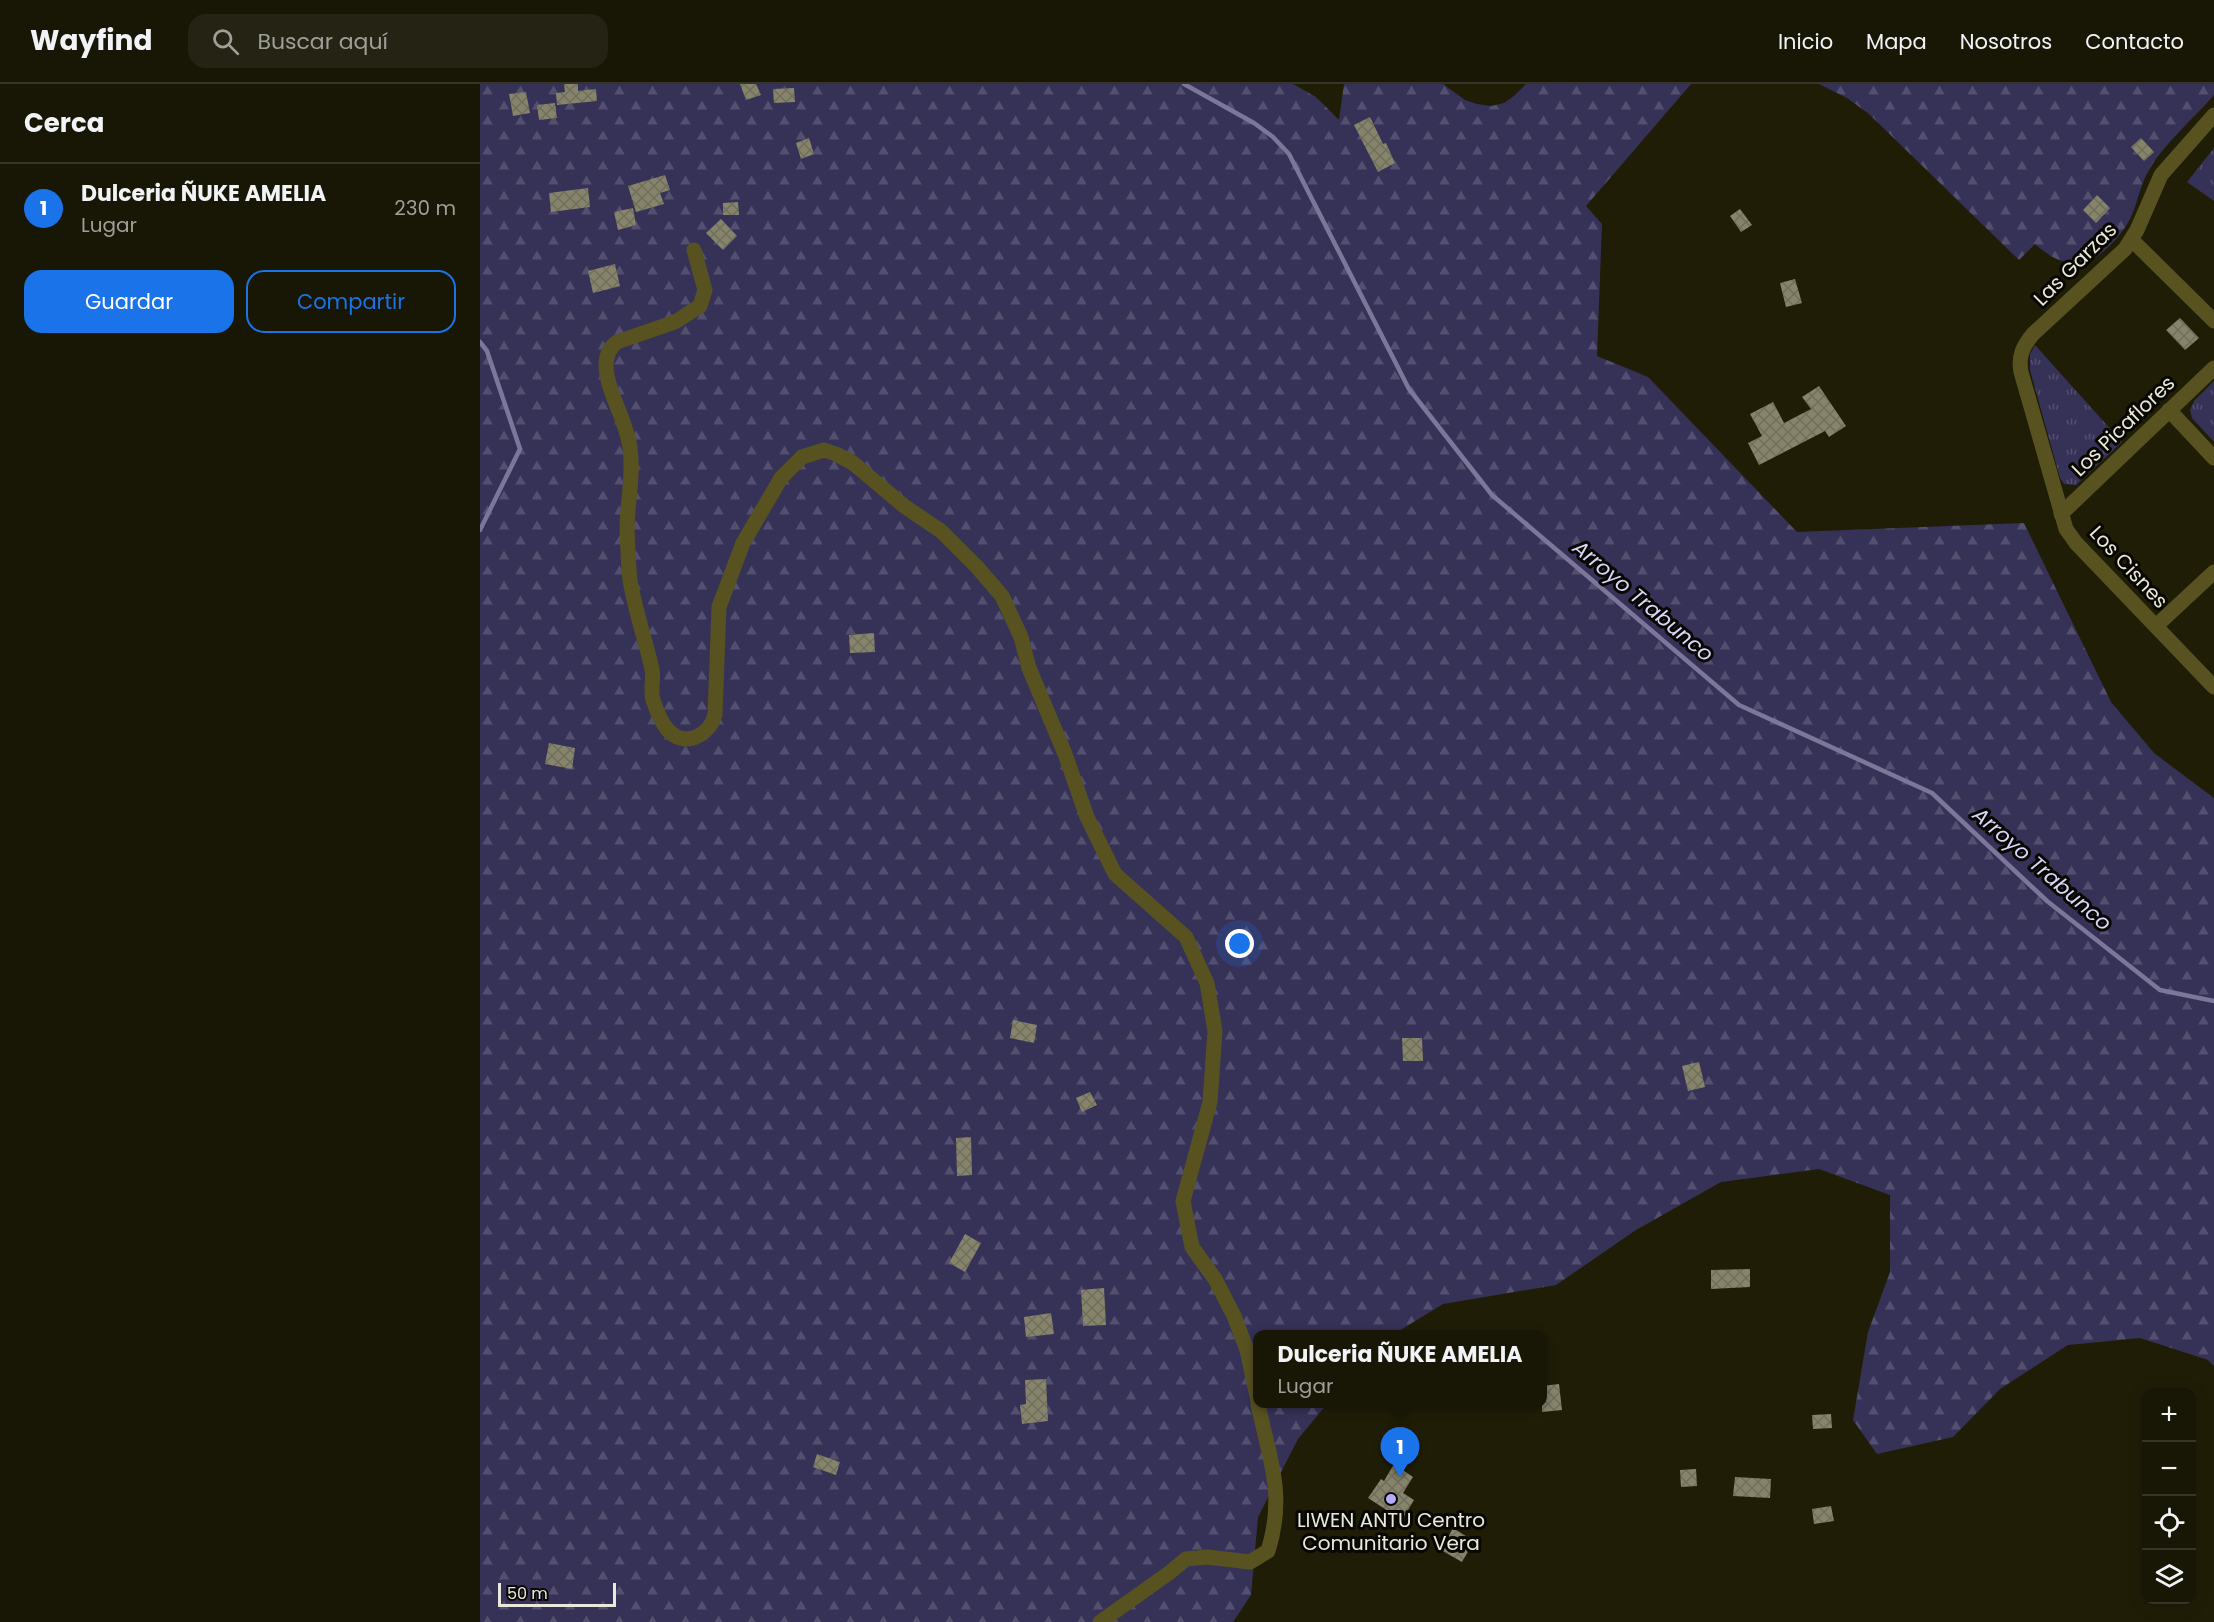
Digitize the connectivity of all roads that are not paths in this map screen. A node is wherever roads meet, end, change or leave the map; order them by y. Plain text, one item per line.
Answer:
1 (2214, 115) edge
2 (2132, 240) junction
3 (694, 250) dead end
4 (2214, 321) edge
5 (2021, 353) joint
6 (2214, 368) edge
7 (2169, 410) junction
8 (2214, 458) edge
9 (2061, 514) junction
10 (2214, 572) edge
11 (2156, 626) junction
12 (2214, 687) edge
13 (1253, 1378) edge
14 (1259, 1408) edge
15 (1101, 1622) edge

1 - 2 street, Las Garzas
2 - 4 street
2 - 5 street, Las Garzas
3 - 13 street
5 - 9 street, Los Cisnes
6 - 7 street, Los Picaflores
7 - 8 street
7 - 9 street, Los Picaflores
9 - 11 street, Los Cisnes
10 - 11 street
11 - 12 street, Los Cisnes
14 - 15 street

